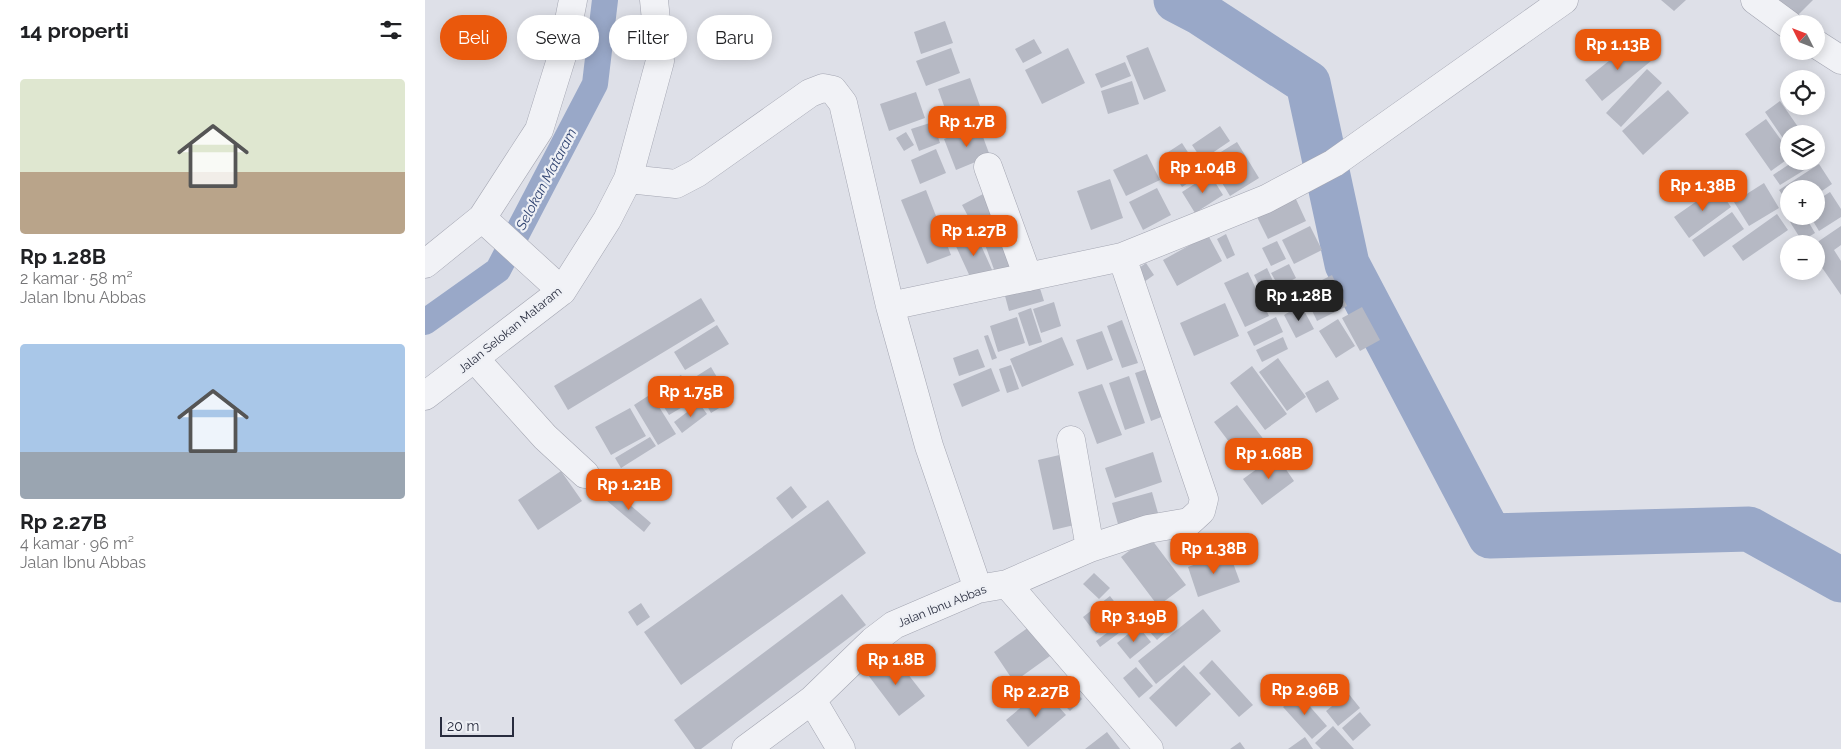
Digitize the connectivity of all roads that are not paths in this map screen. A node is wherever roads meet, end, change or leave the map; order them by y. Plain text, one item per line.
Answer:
1 (573, 0) edge
2 (654, 0) edge
3 (1564, 0) edge
4 (1755, 0) edge
5 (1780, 18) edge
6 (1825, 50) edge
7 (1841, 60) edge
8 (988, 167) dead end
9 (628, 179) junction
10 (482, 218) junction
11 (1122, 257) junction
12 (425, 264) edge
13 (1027, 277) junction
14 (556, 285) junction
15 (890, 306) junction
16 (475, 359) junction
17 (425, 396) edge
18 (1071, 440) dead end
19 (585, 474) dead end
20 (1090, 548) junction
21 (1007, 584) junction
22 (978, 589) junction
23 (812, 700) junction
24 (746, 749) edge
25 (841, 749) edge
26 (1149, 749) edge

1 - 10 street
2 - 9 street, Jalan Selokan Mataram
3 - 11 street
4 - 5 street
6 - 7 street
8 - 13 street
9 - 14 street, Jalan Selokan Mataram
9 - 15 street
10 - 12 street
10 - 14 street
11 - 13 street
11 - 20 street, Jalan Ibnu Abbas
13 - 15 street
14 - 16 street, Jalan Selokan Mataram
15 - 22 street
16 - 17 street, Jalan Selokan Mataram
16 - 19 street
18 - 20 street
20 - 21 street, Jalan Ibnu Abbas
21 - 22 street, Jalan Ibnu Abbas
21 - 26 street
22 - 23 street, Jalan Ibnu Abbas
23 - 24 street, Jalan Ibnu Abbas
23 - 25 street

